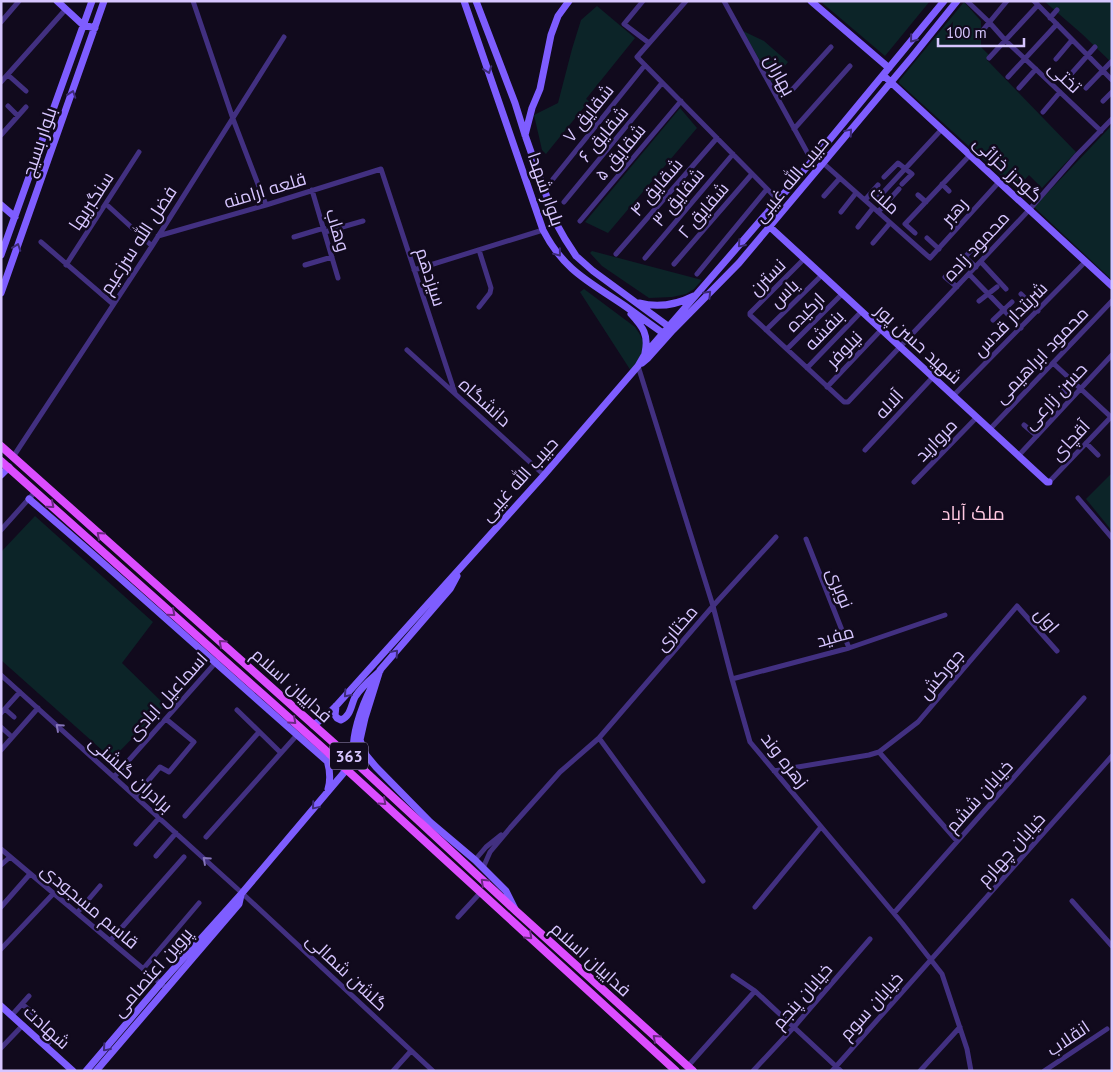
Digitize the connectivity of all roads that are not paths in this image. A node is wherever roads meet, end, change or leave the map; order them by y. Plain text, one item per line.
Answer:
1 (19, 1) edge
2 (57, 1) edge
3 (92, 1) edge
4 (104, 1) edge
5 (193, 1) edge
6 (464, 1) edge
7 (476, 1) edge
8 (569, 1) edge
9 (643, 1) edge
10 (686, 1) edge
11 (724, 1) edge
12 (811, 1) edge
13 (944, 1) edge
14 (957, 1) edge
15 (967, 1) edge
16 (1007, 1) edge
17 (1036, 3) edge
18 (66, 9) junction
19 (1057, 10) dead end
20 (1050, 18) junction
21 (1, 22) edge
22 (989, 22) junction
23 (83, 24) junction
24 (1057, 24) junction
25 (95, 28) junction
26 (984, 30) dead end
27 (284, 37) dead end
28 (1005, 40) junction
29 (1072, 40) junction
30 (649, 43) junction
31 (831, 47) dead end
32 (1095, 47) dead end
33 (1087, 55) junction
34 (989, 58) dead end
35 (1025, 58) junction
36 (1056, 59) dead end
37 (1110, 62) dead end
38 (645, 65) junction
39 (850, 66) dead end
40 (889, 68) junction
41 (1036, 69) junction
42 (1103, 71) junction
43 (1071, 74) dead end
44 (8, 75) junction
45 (883, 75) junction
46 (1008, 77) dead end
47 (1112, 80) edge
48 (1, 82) edge
49 (891, 82) junction
50 (662, 83) junction
51 (1019, 88) dead end
52 (1086, 88) dead end
53 (26, 91) dead end
54 (1060, 92) junction
55 (1112, 92) edge
56 (776, 97) junction
57 (680, 101) junction
58 (1103, 102) dead end
59 (515, 103) junction
60 (8, 106) dead end
61 (26, 106) dead end
62 (532, 108) junction
63 (1043, 112) dead end
64 (18, 116) junction
65 (232, 119) junction
66 (1112, 120) edge
67 (794, 129) junction
68 (942, 129) junction
69 (1101, 131) junction
70 (1, 135) edge
71 (524, 135) junction
72 (717, 138) junction
73 (513, 139) junction
74 (139, 152) dead end
75 (733, 154) junction
76 (970, 155) junction
77 (812, 161) junction
78 (823, 163) junction
79 (381, 169) joint
80 (905, 169) junction
81 (752, 174) junction
82 (884, 177) dead end
83 (840, 178) junction
84 (553, 179) dead end
85 (999, 182) junction
86 (942, 184) junction
87 (878, 185) dead end
88 (768, 189) junction
89 (312, 190) junction
90 (949, 191) dead end
91 (856, 193) junction
92 (918, 195) dead end
93 (824, 196) dead end
94 (878, 198) dead end
95 (778, 200) junction
96 (864, 200) junction
97 (564, 202) dead end
98 (926, 202) junction
99 (106, 204) junction
100 (1, 205) edge
101 (266, 205) junction
102 (875, 210) junction
103 (1029, 210) junction
104 (841, 212) dead end
105 (15, 217) junction
106 (364, 221) dead end
107 (580, 221) dead end
108 (890, 223) junction
109 (770, 227) junction
110 (858, 227) dead end
111 (324, 230) junction
112 (543, 230) junction
113 (915, 233) dead end
114 (158, 236) junction
115 (294, 237) dead end
116 (927, 238) dead end
117 (41, 242) dead end
118 (873, 244) dead end
119 (976, 245) dead end
120 (152, 246) junction
121 (939, 249) junction
122 (480, 250) junction
123 (1, 254) edge
124 (616, 254) dead end
125 (730, 256) junction
126 (332, 257) junction
127 (645, 258) dead end
128 (930, 258) joint
129 (804, 259) junction
130 (1086, 261) junction
131 (981, 262) junction
132 (739, 263) junction
133 (674, 264) dead end
134 (66, 265) junction
135 (305, 265) dead end
136 (976, 267) junction
137 (414, 270) junction
138 (697, 274) dead end
139 (969, 274) junction
140 (822, 275) junction
141 (946, 277) dead end
142 (338, 278) dead end
143 (1112, 286) edge
144 (957, 287) junction
145 (996, 287) dead end
146 (1006, 289) dead end
147 (1, 293) edge
148 (698, 293) junction
149 (988, 293) junction
150 (842, 294) junction
151 (1021, 294) dead end
152 (634, 301) junction
153 (979, 301) dead end
154 (1112, 301) edge
155 (1012, 302) dead end
156 (113, 304) junction
157 (625, 306) junction
158 (479, 307) dead end
159 (1004, 309) junction
160 (1038, 311) junction
161 (861, 312) junction
162 (992, 320) dead end
163 (671, 328) junction
164 (1021, 328) junction
165 (766, 330) junction
166 (881, 330) junction
167 (665, 335) junction
168 (900, 347) junction
169 (787, 349) junction
170 (407, 350) dead end
171 (645, 354) junction
172 (1112, 355) edge
173 (1053, 363) junction
174 (638, 366) junction
175 (807, 368) junction
176 (933, 377) junction
177 (827, 386) junction
178 (1061, 389) dead end
179 (1080, 389) junction
180 (455, 393) junction
181 (953, 396) junction
182 (1072, 398) junction
183 (977, 417) junction
184 (1111, 417) edge
185 (1024, 425) dead end
186 (990, 429) junction
187 (1037, 436) junction
188 (1086, 443) junction
189 (1, 446) edge
190 (865, 450) dead end
191 (1098, 455) dead end
192 (1019, 456) junction
193 (13, 457) junction
194 (1, 461) edge
195 (9, 467) junction
196 (1, 475) edge
197 (544, 475) junction
198 (914, 482) dead end
199 (1049, 482) joint
200 (35, 492) junction
201 (1078, 498) dead end
202 (29, 499) junction
203 (1, 530) edge
204 (776, 537) dead end
205 (1112, 538) edge
206 (806, 539) dead end
207 (461, 566) junction
208 (713, 606) junction
209 (1017, 606) joint
210 (945, 615) dead end
211 (849, 648) junction
212 (1056, 651) dead end
213 (221, 656) junction
214 (215, 664) junction
215 (380, 670) junction
216 (1, 675) edge
217 (732, 679) junction
218 (20, 692) junction
219 (1084, 698) dead end
220 (336, 706) junction
221 (38, 708) junction
222 (237, 710) dead end
223 (3, 711) edge
224 (14, 717) dead end
225 (166, 719) junction
226 (313, 725) junction
227 (1, 727) edge
228 (259, 732) junction
229 (297, 735) junction
230 (12, 737) junction
231 (599, 738) junction
232 (323, 748) junction
233 (1, 750) edge
234 (880, 752) junction
235 (281, 754) junction
236 (1112, 756) edge
237 (354, 761) junction
238 (328, 762) junction
239 (347, 769) junction
240 (774, 771) junction
241 (114, 777) junction
242 (326, 793) junction
243 (135, 796) junction
244 (184, 816) dead end
245 (159, 818) junction
246 (821, 827) junction
247 (510, 828) junction
248 (176, 833) junction
249 (206, 837) dead end
250 (957, 841) junction
251 (136, 844) dead end
252 (1, 849) edge
253 (156, 856) dead end
254 (10, 857) junction
255 (184, 857) dead end
256 (475, 860) junction
257 (1, 865) edge
258 (483, 868) junction
259 (30, 874) junction
260 (703, 881) dead end
261 (100, 886) dead end
262 (481, 892) junction
263 (242, 893) junction
264 (53, 894) junction
265 (1072, 901) dead end
266 (199, 903) dead end
267 (1, 907) edge
268 (755, 907) dead end
269 (516, 911) junction
270 (76, 913) junction
271 (894, 913) junction
272 (458, 917) dead end
273 (870, 939) dead end
274 (110, 942) junction
275 (1112, 946) edge
276 (1, 949) edge
277 (931, 960) junction
278 (143, 968) junction
279 (733, 976) dead end
280 (163, 986) junction
281 (755, 992) junction
282 (29, 996) dead end
283 (22, 1004) junction
284 (1, 1006) edge
285 (12, 1016) junction
286 (39, 1018) dead end
287 (23, 1025) junction
288 (794, 1027) junction
289 (960, 1027) junction
290 (1107, 1029) dead end
291 (55, 1034) dead end
292 (46, 1046) junction
293 (1, 1048) edge
294 (411, 1050) junction
295 (690, 1068) edge
296 (834, 1069) edge
297 (73, 1071) edge
298 (86, 1071) edge
299 (96, 1071) edge
300 (392, 1071) edge
301 (433, 1071) edge
302 (676, 1071) edge
303 (753, 1071) edge
304 (841, 1071) edge
305 (920, 1071) edge
306 (971, 1071) edge
307 (1044, 1071) edge

1 - 21 street
2 - 18 street
3 - 23 street, بلوار بسیج
4 - 25 street, بلوار بسیج
5 - 65 street
6 -> 73 street, بلوار شهدا
7 - 59 street, بلوار شهدا
8 - 62 street
9 - 30 street
10 - 30 street
11 - 56 street, بهاران
12 - 40 street
13 -> 40 street, حبیب الله غیبی
14 - 49 street, حبیب الله غیبی
15 - 22 street, تختی
16 - 22 street
17 - 20 street
17 - 28 street
18 - 23 street
18 - 44 street
19 - 20 street
20 - 24 street
22 - 26 street
22 - 28 street, تختی
23 - 25 street
23 - 105 street, بلوار بسیج
24 - 29 street
24 - 35 street
147 -> 25 street, بلوار بسیج
27 - 65 street, فضل الله سرزعیم
28 - 34 street
28 - 35 street, تختی
29 - 33 street
29 - 36 street
30 - 38 street
31 - 56 street
32 - 33 street
33 - 42 street
33 - 43 street
35 - 41 street, تختی
35 - 46 street
37 - 42 street
38 - 50 street
38 - 84 street, شقایق ۷
39 - 67 street
40 - 45 street, حبیب الله غیبی
41 - 51 street
41 - 54 street, تختی
42 - 47 street
42 - 52 street
44 - 48 street
44 - 53 street
45 - 49 street, گودرز خزائی
45 - 77 street, حبیب الله غیبی
49 - 68 street, گودرز خزائی
78 -> 49 street, حبیب الله غیبی
50 - 57 street
50 - 97 street, شقایق ۶
54 - 63 street
54 - 69 street, تختی
55 - 58 street
56 - 67 street, بهاران
57 - 72 street
57 - 107 street, شقایق ۵
59 - 62 street
59 - 71 street, بلوار شهدا
60 - 64 street
61 - 64 street
62 - 71 street
64 - 70 street
65 - 101 street
65 - 114 street, فضل الله سرزعیم
66 - 69 street, محمود زاده
67 - 77 street, بهاران
68 - 76 street, گودرز خزائی
68 - 80 street
69 - 103 street, محمود زاده
71 - 73 street
71 - 152 street, بلوار شهدا
72 - 75 street
72 - 124 street, شقایق ۴
73 - 112 street, بلوار شهدا
74 - 99 street, سنگبریها
75 - 81 street
75 - 127 street, شقایق ۳
76 - 85 street, گودرز خزائی
76 - 86 street
77 - 95 street, حبیب الله غیبی
78 - 83 street, ملت
78 - 109 street, حبیب الله غیبی
79 - 89 street, قلعه ارامنه
79 - 137 street, سیزدهم
80 - 82 street
80 - 94 street
80 - 102 street
81 - 88 street
81 - 133 street, شقایق ۲
83 - 91 street, ملت
83 - 93 street
85 - 103 street, گودرز خزائی
85 - 121 street, رهبر
86 - 90 street
86 - 98 street
87 - 96 street
88 - 95 street
88 - 138 street
89 - 101 street, قلعه ارامنه
89 - 111 street, وهاب
91 - 96 street, ملت
91 - 104 street
92 - 98 street
95 -> 125 street, حبیب الله غیبی
96 - 102 street, ملت
98 - 113 street
99 - 120 street
99 - 134 street, سنگبریها
100 - 105 street
101 - 114 street, قلعه ارامنه
102 - 108 street, ملت
102 - 110 street
103 - 130 street, گودرز خزائی
103 - 131 street, محمود زاده
105 - 123 street, بلوار بسیج
106 - 111 street
108 - 118 street
108 - 128 street, ملت
109 - 129 street, شهید حسن پور
109 - 132 street, حبیب الله غیبی
111 - 115 street
111 - 126 street, وهاب
112 - 122 street
112 -> 157 street, بلوار شهدا
114 - 120 street, فضل الله سرزعیم
116 - 121 street
117 - 134 street
119 - 136 street
120 - 156 street, فضل الله سرزعیم
121 - 128 street, رهبر
122 - 137 street
122 - 158 street
125 - 132 street
125 - 148 street, حبیب الله غیبی
126 - 135 street
126 - 142 street, وهاب
129 - 140 street, شهید حسن پور
129 - 165 street, نسترن
130 - 143 street, گودرز خزائی
130 - 160 street, شربتدار قدس
131 - 136 street, محمود زاده
131 - 146 street
163 -> 132 street, حبیب الله غیبی
134 - 156 street
136 - 139 street, محمود زاده
137 - 180 street, سیزدهم
139 - 144 street, محمود زاده
139 - 149 street
140 - 150 street, شهید حسن پور
140 - 165 street, یاس
141 - 144 street
144 - 168 street, محمود زاده
145 - 149 street
148 - 152 street
148 - 163 street, حبیب الله غیبی
149 - 153 street
149 - 159 street
150 - 161 street, شهید حسن پور
150 - 169 street, ارکیده
151 - 160 street
152 - 163 street, بلوار شهدا
154 - 173 street, محمود ابراهیمی
155 - 159 street
156 - 193 street, فضل الله سرزعیم
157 - 167 street, بلوار شهدا
157 - 171 street
159 - 162 street
159 - 164 street
160 - 164 street, شربتدار قدس
161 - 166 street, شهید حسن پور
161 - 175 street, بنفشه
163 - 167 street, حبیب الله غیبی
164 - 181 street, شربتدار قدس
165 - 169 street
166 - 168 street, شهید حسن پور
166 - 177 street, نیلوفر
167 - 171 street, حبیب الله غیبی
167 - 174 street, حبیب الله غیبی
168 - 176 street, شهید حسن پور
168 - 177 street, محمود زاده
169 - 175 street
170 - 180 street, دانشگاه
171 - 174 street, حبیب الله غیبی
172 - 179 street, حسن زارعی
173 - 179 street
173 - 186 street, محمود ابراهیمی
174 - 197 street, حبیب الله غیبی
174 - 208 street, زهره وند
175 - 177 street
176 - 181 street, شهید حسن پور
176 - 190 street, آلاله
178 - 182 street
179 - 182 street, حسن زارعی
179 - 184 street
180 - 197 street, دانشگاه
181 - 183 street, شهید حسن پور
182 - 187 street, حسن زارعی
183 - 186 street, شهید حسن پور
183 - 198 street, مروارید
184 - 188 street, آقچای
185 - 187 street
186 - 192 street, شهید حسن پور
187 - 192 street, حسن زارعی
188 - 191 street
188 - 199 street, آقچای
189 - 193 main road, فداییان اسلام / 363
192 - 199 street, شهید حسن پور
226 -> 193 main road, فداییان اسلام / 363
194 - 195 main road, فداییان اسلام / 363
195 - 196 street
195 - 200 main road, فداییان اسلام / 363
197 - 207 street, حبیب الله غیبی
200 - 202 street
200 -> 213 main road, فداییان اسلام / 363
201 - 205 street
202 - 203 street
202 - 214 street
204 - 208 street, مختاری
206 - 211 street, نوبری
215 -> 207 street, حبیب الله غیبی
207 -> 220 street, حبیب الله غیبی
208 - 217 street, زهره وند
208 - 231 street, مختاری
209 - 212 street, اول
209 - 234 street, جورکش
210 - 211 street, مفید
211 - 217 street, مفید
213 - 214 street, اسماعیل ابادی
213 -> 232 main road, فداییان اسلام / 363
214 - 225 street, اسماعیل ابادی
214 - 229 street
215 - 220 street
215 - 237 street, حبیب الله غیبی
215 - 256 street
216 - 218 street, برادران گلشنی
217 - 240 street, زهره وند
218 - 221 street, برادران گلشنی
218 - 223 street
219 - 250 street, خیابان ششم
220 - 226 street, حبیب الله غیبی
221 - 230 street
241 -> 221 street, برادران گلشنی
222 - 228 street
223 - 224 street
225 - 241 street, اسماعیل ابادی
225 - 243 street
226 - 237 main road, فداییان اسلام / 363
227 - 230 street
228 - 235 street
228 - 244 street
229 - 235 street
229 - 238 street
230 - 233 street
231 - 247 street, مختاری
231 - 260 street
232 - 238 street
232 - 239 main road, فداییان اسلام / 363
234 - 240 street
234 - 250 street
235 - 249 street
236 - 277 street, خیابان چهارم
237 - 239 main road
269 -> 237 main road, فداییان اسلام / 363
238 - 239 street
238 - 242 street
239 - 242 street, پروین اعتصامی
239 -> 262 main road, فداییان اسلام / 363
240 - 246 street, زهره وند
241 - 243 street, برادران گلشنی
242 -> 263 street, پروین اعتصامی
243 - 245 street, برادران گلشنی
245 - 248 street, برادران گلشنی
245 - 251 street
246 - 268 street
246 - 271 street, زهره وند
247 - 256 street, مختاری
247 - 258 street, مختاری
248 - 253 street
263 -> 248 street, برادران گلشنی
250 - 271 street, خیابان ششم
252 - 254 street, قاسم مسجودی
254 - 257 street
254 - 259 street, قاسم مسجودی
255 - 274 street
256 - 258 street
258 - 269 street
259 - 264 street, قاسم مسجودی
259 - 267 street
261 - 270 street
262 - 272 street
262 -> 302 main road, فداییان اسلام / 363
263 - 280 street, پروین اعتصامی
263 - 294 street, گلشن شمالی
264 - 270 street, قاسم مسجودی
264 - 276 street
265 - 275 street
266 - 278 street
295 -> 269 main road, فداییان اسلام / 363
270 - 274 street, قاسم مسجودی
271 - 277 street, زهره وند
273 - 288 street, خیابان پنجم
274 - 278 street, قاسم مسجودی
277 - 289 street, زهره وند
277 - 296 street, خیابان سوم
278 - 280 street, قاسم مسجودی
279 - 281 street
280 -> 298 street, پروین اعتصامی
280 - 299 street, پروین اعتصامی
281 - 288 street
281 - 295 street
282 - 283 street
283 - 285 street
283 - 286 street
284 - 285 street, شهادت
285 - 287 street, شهادت
287 - 292 street, شهادت
287 - 293 street
288 - 296 street
288 - 303 street, خیابان پنجم
289 - 305 street
289 - 306 street, زهره وند
290 - 307 street, انقلاب
291 - 292 street
292 - 297 street, شهادت
294 - 300 street
294 - 301 street, گلشن شمالی
296 - 304 street

